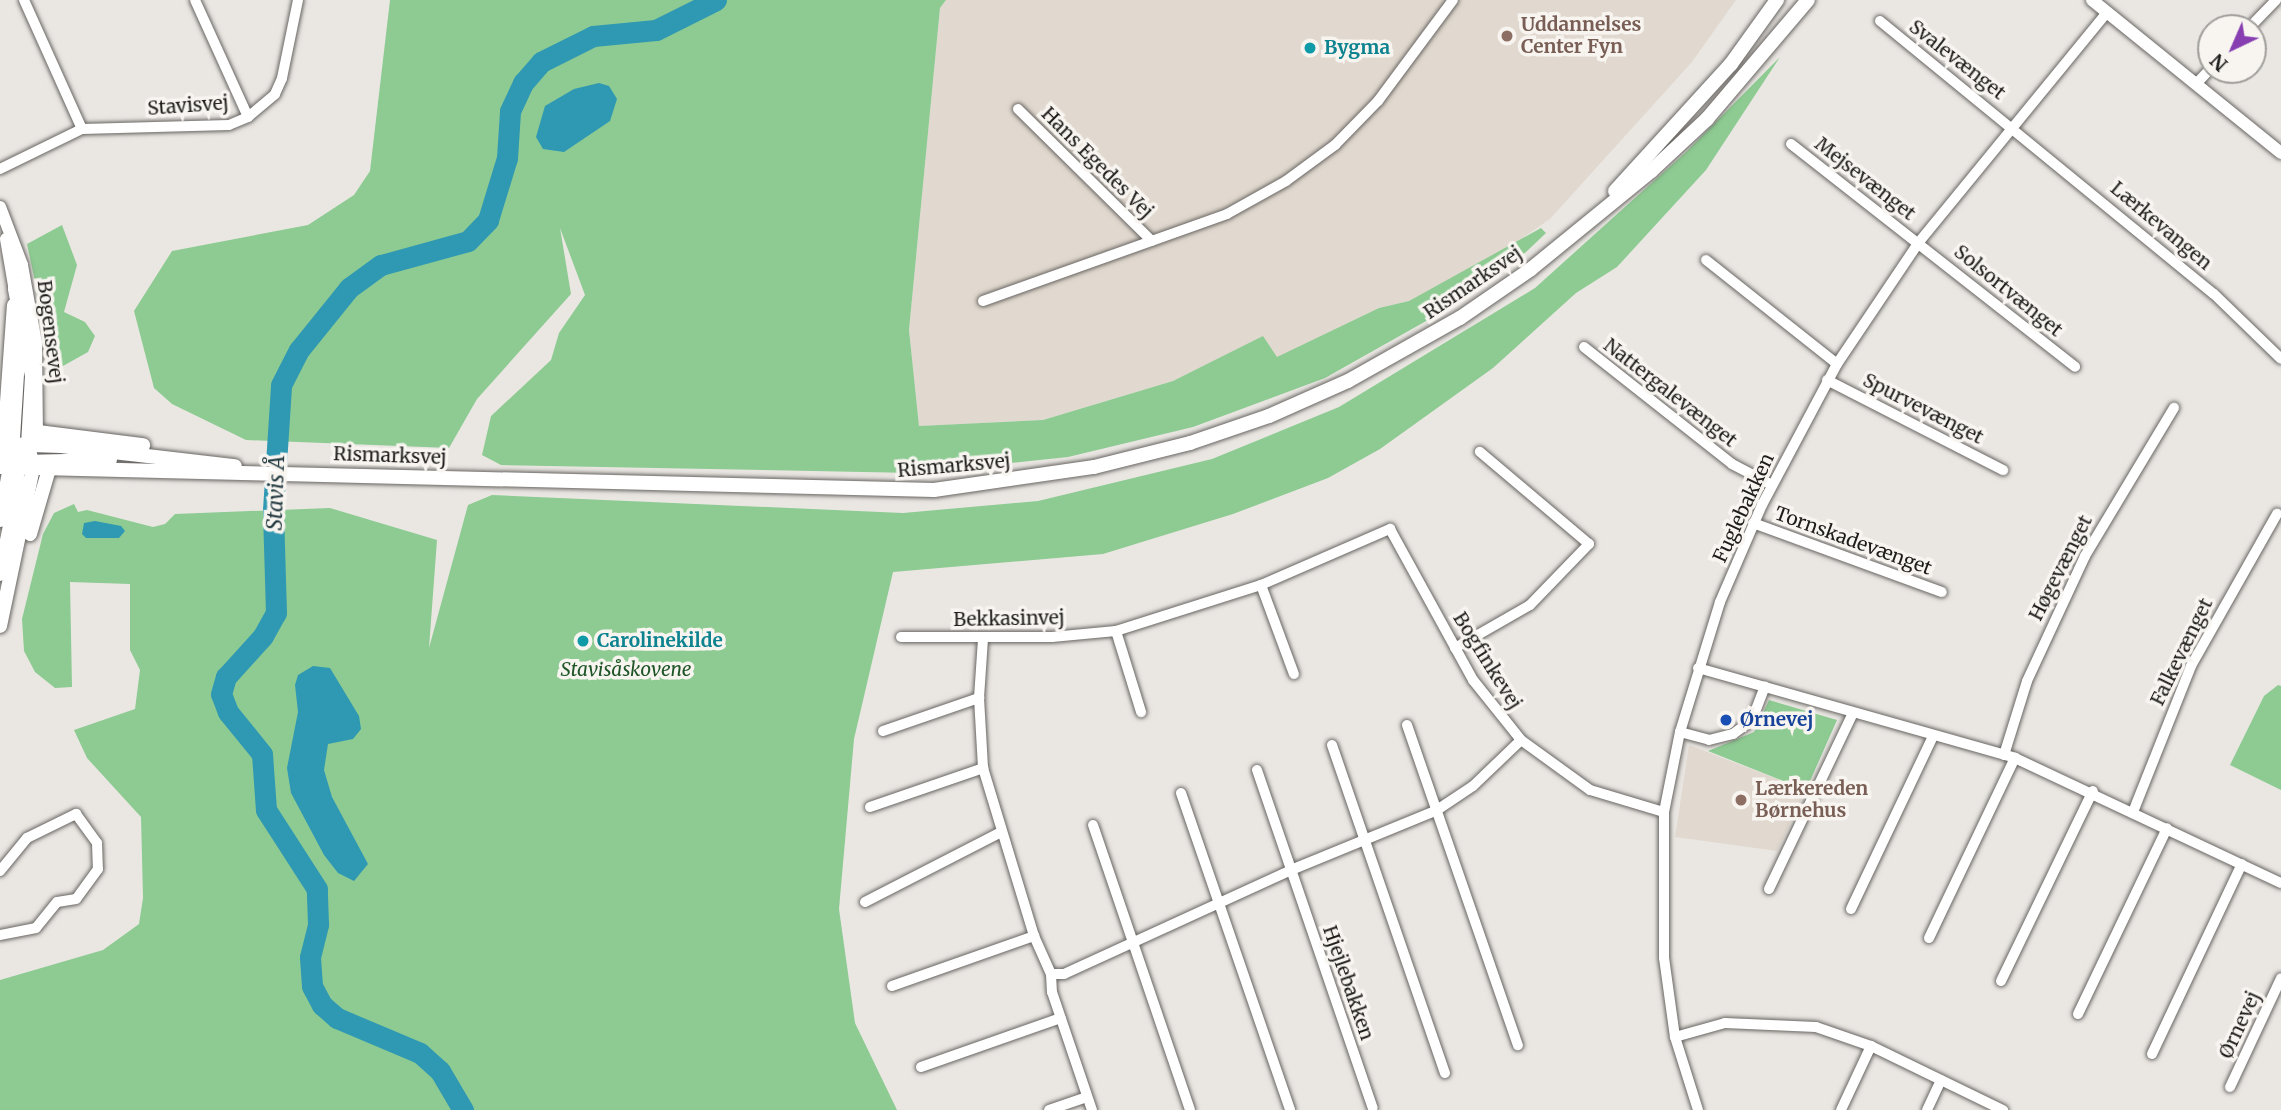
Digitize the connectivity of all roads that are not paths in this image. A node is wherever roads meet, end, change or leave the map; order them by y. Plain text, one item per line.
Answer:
1 (24, 0) edge
2 (195, 0) edge
3 (298, 0) edge
4 (1453, 0) edge
5 (1777, 0) edge
6 (1808, 0) edge
7 (2092, 0) edge
8 (2276, 0) edge
9 (2107, 12) junction
10 (2262, 14) edge
11 (1880, 21) dead end
12 (2197, 83) edge
13 (2198, 84) edge
14 (1018, 109) dead end
15 (248, 117) junction
16 (2013, 126) junction
17 (82, 129) junction
18 (1791, 144) dead end
19 (2281, 153) edge
20 (0, 169) edge
21 (1, 209) edge
22 (1585, 222) junction
23 (1152, 241) junction
24 (1919, 242) junction
25 (1706, 260) dead end
26 (15, 289) junction
27 (983, 301) dead end
28 (1584, 347) dead end
29 (2281, 359) edge
30 (1837, 364) junction
31 (2075, 367) dead end
32 (1827, 380) junction
33 (2174, 408) dead end
34 (1480, 452) dead end
35 (19, 454) edge
36 (49, 469) junction
37 (261, 470) junction
38 (2003, 470) dead end
39 (1772, 485) junction
40 (3, 490) edge
41 (2277, 514) dead end
42 (0, 520) edge
43 (1753, 523) junction
44 (1390, 529) joint
45 (0, 574) edge
46 (1261, 585) junction
47 (1942, 592) dead end
48 (0, 626) edge
49 (1116, 631) junction
50 (901, 637) dead end
51 (983, 639) junction
52 (1455, 648) junction
53 (1698, 668) junction
54 (1294, 674) dead end
55 (1765, 686) junction
56 (979, 698) junction
57 (1141, 712) dead end
58 (1852, 715) junction
59 (1407, 725) dead end
60 (883, 732) dead end
61 (1680, 732) junction
62 (1933, 736) junction
63 (1521, 740) junction
64 (1332, 745) dead end
65 (2004, 755) junction
66 (2015, 758) junction
67 (982, 768) junction
68 (1257, 770) dead end
69 (2093, 791) junction
70 (1181, 793) dead end
71 (870, 807) dead end
72 (1437, 810) junction
73 (1664, 812) junction
74 (2133, 812) junction
75 (1093, 825) dead end
76 (2167, 828) junction
77 (999, 832) junction
78 (1365, 839) junction
79 (2242, 864) junction
80 (1291, 870) junction
81 (0, 871) edge
82 (2281, 883) edge
83 (1769, 889) dead end
84 (866, 902) dead end
85 (1219, 903) junction
86 (1851, 909) dead end
87 (0, 934) edge
88 (1034, 936) junction
89 (1929, 938) dead end
90 (1133, 943) junction
91 (1051, 974) junction
92 (2281, 978) edge
93 (2001, 981) dead end
94 (892, 986) dead end
95 (2078, 1014) dead end
96 (1061, 1018) junction
97 (1675, 1037) junction
98 (1518, 1045) dead end
99 (1871, 1046) junction
100 (2152, 1054) dead end
101 (921, 1067) dead end
102 (1444, 1073) dead end
103 (1941, 1080) junction
104 (2230, 1087) dead end
105 (1087, 1097) junction
106 (1373, 1108) dead end
107 (1049, 1110) edge
108 (1092, 1110) edge
109 (1190, 1110) edge
110 (1290, 1110) edge
111 (1698, 1110) edge
112 (1841, 1110) edge
113 (1927, 1110) edge
114 (2003, 1110) edge

1 - 17 street
2 - 15 street
3 - 15 street, Stavisvej
4 - 23 street, Hans Egedes Vej
5 - 22 main road, Rismarksvej
6 - 22 main road, Rismarksvej
7 - 9 street
8 - 10 street
9 - 12 street
9 - 16 street, Fuglebakken
11 - 16 street, Svalevænget
13 - 19 street
14 - 23 street, Hans Egedes Vej
15 - 17 street, Stavisvej
16 - 24 street, Fuglebakken
16 - 29 street, Lærkevangen
17 - 20 street, Stavisvej
18 - 24 street, Mejsevænget
21 - 26 street, Bogensevej
21 - 35 street, Bogensevej
22 - 37 main road, Rismarksvej
23 - 27 street, Hans Egedes Vej
24 - 30 street, Fuglebakken
24 - 31 street, Solsortvænget
25 - 30 street
26 - 35 main road
26 - 35 main road
28 - 39 street, Nattergalevænget
30 - 32 street, Fuglebakken
32 - 38 street, Spurvevænget
32 - 39 street, Fuglebakken
33 - 65 street, Høgevænget
34 - 52 street
35 - 36 main road, Rismarksvej
35 - 37 main road
35 - 37 main road
35 - 40 main road, Bogensevej
35 - 45 main road
35 - 48 main road, Bogensevej
36 - 37 main road, Rismarksvej
36 - 48 main road
39 - 43 street, Fuglebakken
40 - 42 main road, Bogensevej
41 - 74 street, Falkevænget
43 - 47 street, Tornskadevænget
43 - 53 street, Fuglebakken
44 - 46 street, Bekkasinvej
44 - 52 street, Bogfinkevej
46 - 49 street, Bekkasinvej
46 - 54 street
49 - 51 street, Bekkasinvej
49 - 57 street
50 - 51 street, Bekkasinvej
51 - 56 street
52 - 63 street, Bogfinkevej
53 - 55 street
53 - 61 street, Fuglebakken
55 - 58 street
55 - 61 street
56 - 60 street
56 - 67 street
58 - 62 street
58 - 83 street
59 - 72 street
61 - 73 street, Fuglebakken
62 - 65 street
62 - 86 street
63 - 72 street
63 - 73 street, Bogfinkevej
64 - 78 street
65 - 66 street
66 - 69 street
66 - 89 street
67 - 71 street
67 - 77 street
68 - 80 street, Hjejlebakken
69 - 74 street
69 - 93 street
70 - 85 street
72 - 78 street
72 - 98 street
73 - 97 street, Fuglebakken
74 - 76 street
75 - 90 street
76 - 79 street
76 - 95 street
77 - 84 street
77 - 88 street
78 - 80 street
78 - 102 street
79 - 82 street
79 - 100 street
80 - 85 street
80 - 106 street, Hjejlebakken
81 - 87 street
85 - 90 street
85 - 110 street
88 - 91 street
88 - 94 street
90 - 91 street
90 - 109 street
91 - 96 street
92 - 104 street, Ørnevej
96 - 101 street
96 - 105 street
97 - 99 street
97 - 111 street, Fuglebakken
99 - 103 street
99 - 112 street
103 - 113 street
103 - 114 street
105 - 107 street
105 - 108 street

